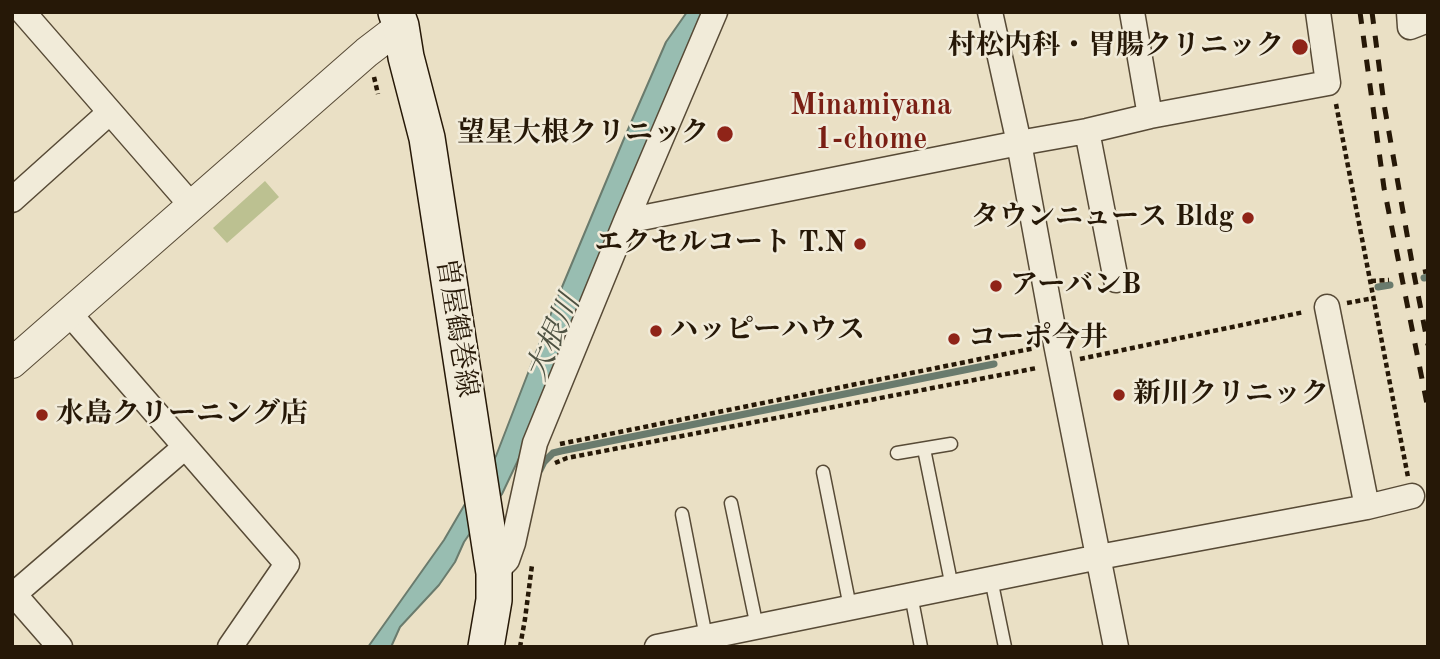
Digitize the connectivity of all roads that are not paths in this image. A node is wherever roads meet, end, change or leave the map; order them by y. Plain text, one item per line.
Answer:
1 (23, 12) edge
2 (715, 12) edge
3 (990, 12) edge
4 (1132, 12) edge
5 (1318, 12) edge
6 (407, 17) edge
7 (110, 112) junction
8 (1150, 116) junction
9 (1087, 131) junction
10 (1019, 143) junction
11 (12, 200) edge
12 (192, 206) junction
13 (626, 221) junction
14 (1116, 280) dead end
15 (1327, 307) road end
16 (69, 313) junction
17 (12, 363) edge
18 (951, 444) dead end
19 (185, 447) junction
20 (924, 449) junction
21 (897, 453) dead end
22 (823, 472) dead end
23 (1412, 496) road end
24 (731, 503) dead end
25 (1367, 507) junction
26 (682, 514) dead end
27 (1099, 557) junction
28 (493, 568) junction
29 (991, 579) junction
30 (951, 587) junction
31 (13, 594) edge
32 (911, 595) junction
33 (850, 607) junction
34 (757, 627) junction
35 (706, 637) junction
36 (60, 647) edge
37 (230, 647) edge
38 (486, 647) edge
39 (657, 647) edge
40 (921, 647) edge
41 (1005, 647) edge
42 (1116, 647) edge

1 - 7 street
2 - 13 street
3 - 10 street
4 - 8 street
5 - 8 street
6 - 12 street
6 - 28 main road, 曽屋鶴巻線
7 - 11 street
7 - 12 street
8 - 9 street
9 - 10 street
9 - 14 street
10 - 13 street
10 - 27 street
12 - 16 street
13 - 28 street
15 - 25 street
16 - 17 street
16 - 19 street
18 - 20 lane
19 - 31 street
19 - 37 street
20 - 21 lane
20 - 30 lane
22 - 33 lane
23 - 25 street
24 - 34 lane
25 - 27 street
26 - 35 lane
27 - 29 street
27 - 42 street
28 - 38 main road, 曽屋鶴巻線
29 - 30 street
29 - 41 lane
30 - 32 street
31 - 36 street
32 - 33 street
32 - 40 lane
33 - 34 street
34 - 35 street
35 - 39 street

